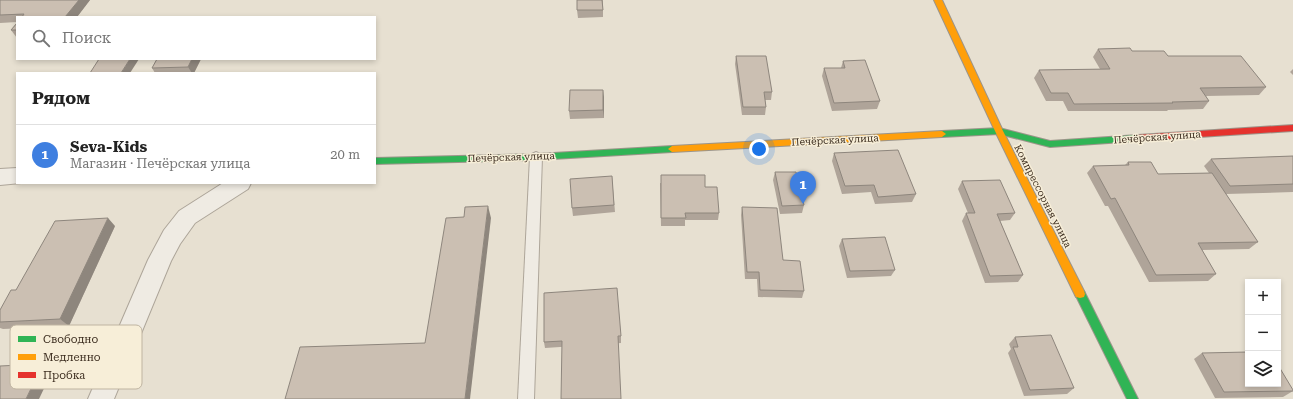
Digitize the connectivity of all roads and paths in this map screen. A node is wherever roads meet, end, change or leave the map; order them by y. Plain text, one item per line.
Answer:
1 (938, 0) edge
2 (1293, 128) edge
3 (999, 132) junction
4 (536, 157) junction
5 (376, 161) edge
6 (16, 176) edge
7 (0, 177) edge
8 (238, 184) edge
9 (132, 325) edge
10 (105, 389) edge
11 (101, 399) edge
12 (526, 399) edge
13 (1133, 399) edge

1 - 3 street, Компрессорная улица
2 - 3 street, Печёрская улица
3 - 4 street, Печёрская улица
3 - 13 street, Компрессорная улица
4 - 5 street, Печёрская улица
4 - 12 lane
6 - 7 street
8 - 9 street
10 - 11 street

